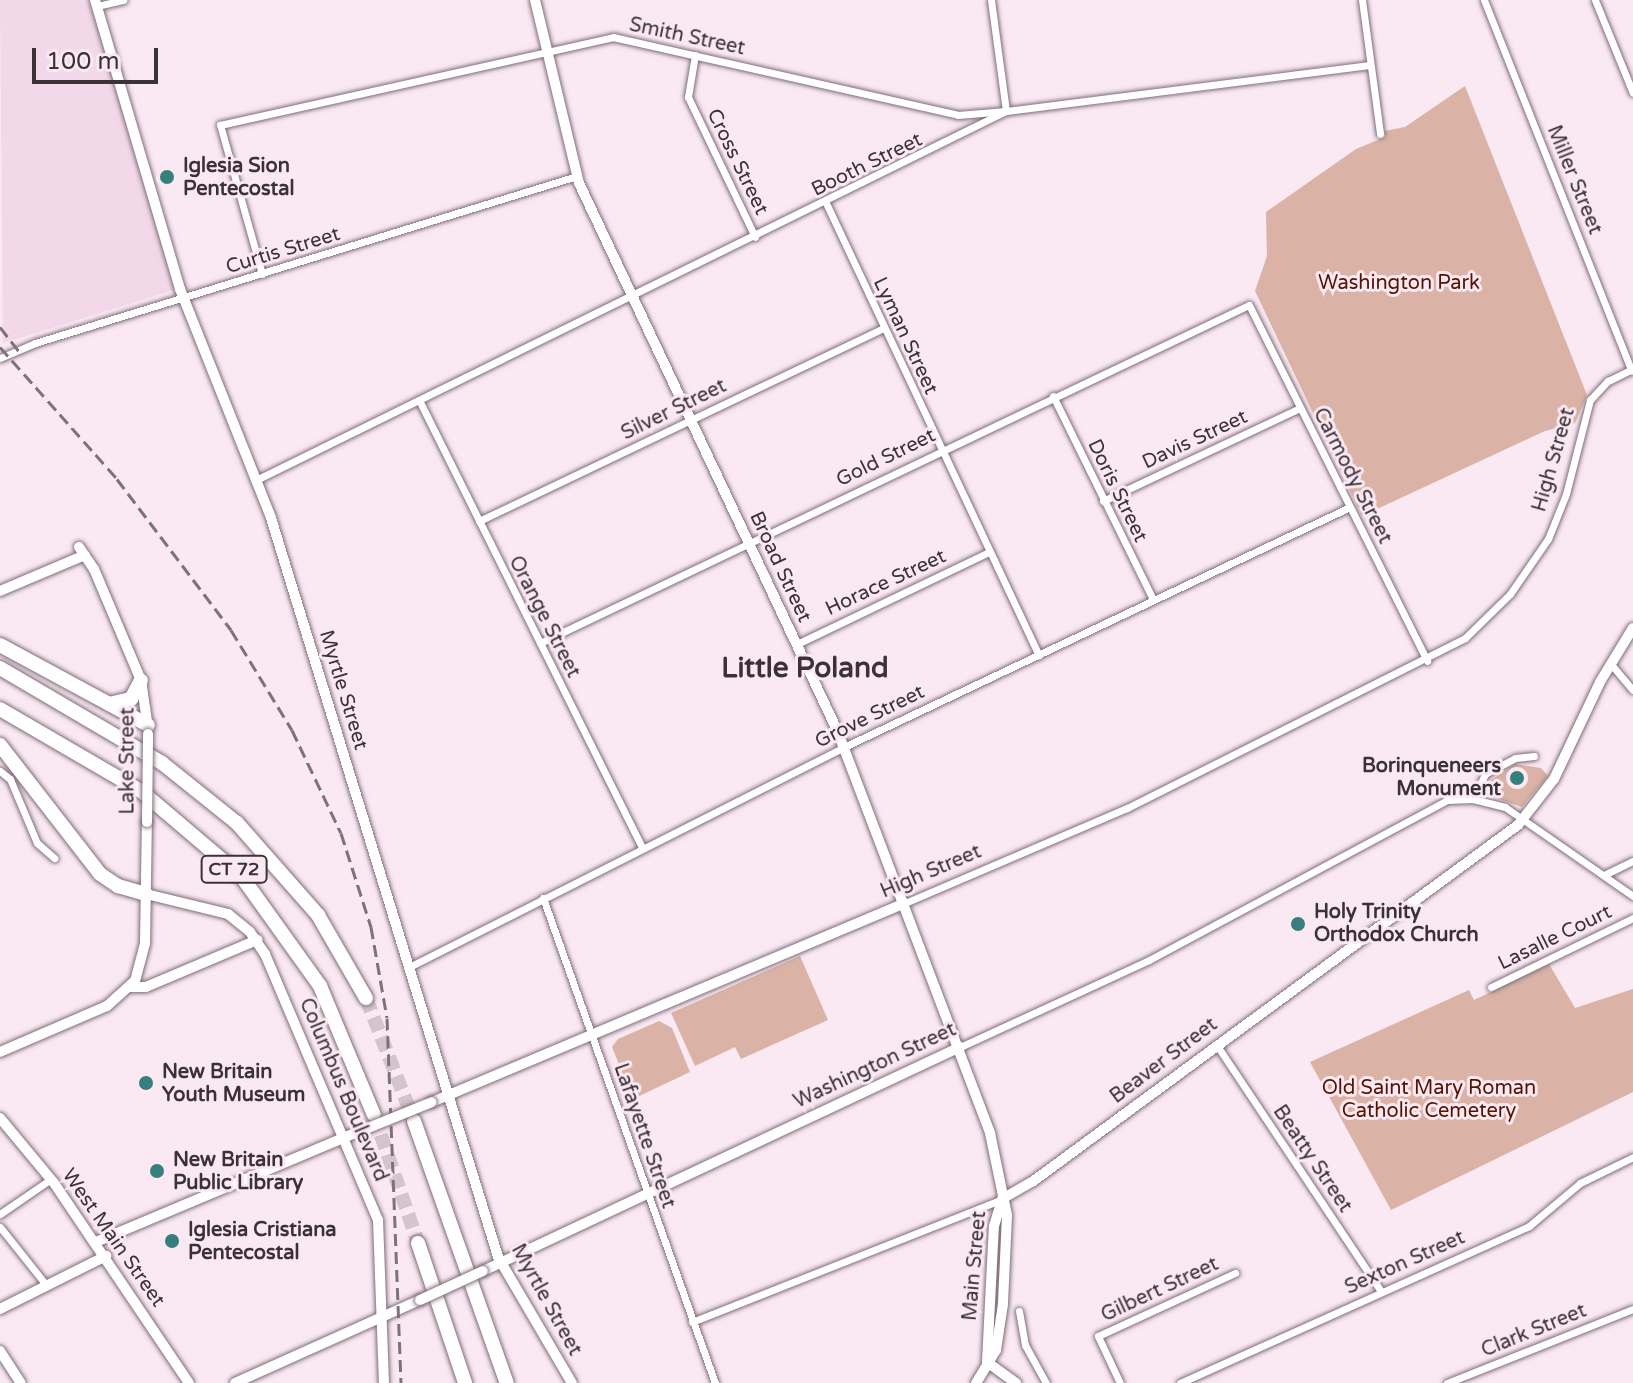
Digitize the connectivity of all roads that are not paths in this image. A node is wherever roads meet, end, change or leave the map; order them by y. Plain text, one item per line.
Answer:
1 (123, 0) edge
2 (535, 0) edge
3 (991, 0) edge
4 (1362, 0) edge
5 (1484, 0) edge
6 (1595, 0) edge
7 (96, 3) edge
8 (547, 52) junction
9 (695, 55) junction
10 (1370, 65) junction
11 (1633, 93) edge
12 (1006, 111) junction
13 (1380, 134) dead end
14 (577, 176) junction
15 (826, 203) junction
16 (755, 237) junction
17 (262, 274) junction
18 (183, 297) junction
19 (632, 297) junction
20 (1249, 305) joint
21 (883, 328) junction
22 (0, 358) edge
23 (1633, 370) edge
24 (1053, 396) junction
25 (419, 400) junction
26 (1300, 408) junction
27 (691, 419) junction
28 (940, 450) junction
29 (256, 480) junction
30 (1103, 501) junction
31 (1350, 507) junction
32 (479, 521) junction
33 (748, 541) junction
34 (989, 552) junction
35 (0, 591) edge
36 (1153, 599) junction
37 (1633, 628) edge
38 (540, 643) junction
39 (797, 644) junction
40 (0, 645) edge
41 (1039, 655) junction
42 (1427, 661) junction
43 (1610, 663) junction
44 (0, 668) edge
45 (141, 680) junction
46 (1633, 690) edge
47 (109, 704) junction
48 (0, 709) edge
49 (148, 729) junction
50 (0, 745) edge
51 (844, 747) junction
52 (1534, 756) dead end
53 (0, 771) edge
54 (1473, 799) junction
55 (1524, 819) junction
56 (642, 847) junction
57 (54, 858) dead end
58 (1633, 861) edge
59 (1604, 875) junction
60 (146, 894) junction
61 (1633, 896) edge
62 (543, 898) junction
63 (905, 903) junction
64 (1633, 918) edge
65 (257, 940) junction
66 (411, 966) junction
67 (131, 987) junction
68 (1491, 987) dead end
69 (366, 998) tunnel mouth
70 (592, 1036) junction
71 (1216, 1044) junction
72 (960, 1047) junction
73 (0, 1052) edge
74 (450, 1095) junction
75 (374, 1115) tunnel mouth
76 (0, 1118) edge
77 (414, 1121) tunnel mouth
78 (344, 1138) junction
79 (1633, 1157) edge
80 (51, 1179) junction
81 (646, 1191) junction
82 (1002, 1199) junction
83 (0, 1214) edge
84 (0, 1227) edge
85 (96, 1242) junction
86 (418, 1243) tunnel mouth
87 (106, 1256) junction
88 (500, 1261) junction
89 (1235, 1273) dead end
90 (47, 1286) junction
91 (1381, 1291) junction
92 (0, 1309) edge
93 (1633, 1309) edge
94 (1019, 1311) dead end
95 (382, 1316) junction
96 (692, 1322) junction
97 (0, 1351) edge
98 (987, 1362) junction
99 (21, 1383) edge
100 (189, 1383) edge
101 (235, 1383) edge
102 (384, 1383) edge
103 (465, 1383) edge
104 (507, 1383) edge
105 (572, 1383) edge
106 (715, 1383) edge
107 (976, 1383) edge
108 (1016, 1383) edge
109 (1046, 1383) edge
110 (1120, 1383) edge
111 (1180, 1383) edge
112 (1447, 1383) edge

1 - 7 street
2 - 8 street, Broad Street
3 - 12 street
4 - 10 street
5 - 23 street, Miller Street
6 - 11 street
7 - 18 street, Myrtle Street
8 - 9 street, Smith Street
8 - 14 street, Broad Street
8 - 17 street, Smith Street
9 - 12 street, Smith Street
9 - 16 street, Cross Street
10 - 12 street, Booth Street
10 - 13 street
12 - 15 street, Booth Street
14 - 17 street, Curtis Street
14 - 19 street, Broad Street
15 - 16 street, Booth Street
15 - 21 street, Lyman Street
16 - 19 street, Booth Street
17 - 18 street, Curtis Street
18 - 22 street, Curtis Street
18 - 29 street, Myrtle Street
19 - 25 street, Booth Street
19 - 27 street, Broad Street
20 - 24 street, Gold Street
20 - 26 street, Carmody Street
21 - 27 street, Silver Street
21 - 28 street, Lyman Street
23 - 42 street, High Street
24 - 28 street, Gold Street
24 - 30 street, Doris Street
25 - 29 street, Booth Street
25 - 32 street, Orange Street
26 - 30 street, Davis Street
26 - 31 street, Carmody Street
27 - 32 street, Silver Street
27 - 33 street, Broad Street
28 - 33 street, Gold Street
28 - 34 street, Lyman Street
29 - 66 street, Myrtle Street
30 - 36 street, Doris Street
31 - 36 street, Grove Street
31 - 42 street, Carmody Street
32 - 38 street, Orange Street
33 - 38 street, Gold Street
33 - 39 street, Broad Street
34 - 39 street, Horace Street
34 - 41 street, Lyman Street
35 - 45 street, Lake Street
36 - 41 street, Grove Street
37 - 43 street, Beaver Street
38 - 56 street, Orange Street
39 - 51 street, Broad Street
40 - 47 highway
41 - 51 street, Grove Street
42 - 63 street, High Street
43 - 46 street
43 - 55 street, Beaver Street
44 - 69 highway, CT 72
45 - 47 highway
45 - 49 street, Lake Street
47 - 49 highway
48 - 75 highway, CT 72
49 - 60 street, Lake Street, bridge
50 - 60 highway
51 - 56 street, Grove Street
51 - 63 street, Broad Street
52 - 54 street
53 - 57 street
54 - 55 street, Washington Street
54 - 72 street, Washington Street
55 - 59 street, Washington Street
55 - 71 street, Beaver Street
56 - 62 street, Grove Street
58 - 59 street
59 - 61 street, Washington Street
60 - 65 street, Columbus Boulevard
60 - 67 street, Lake Street
62 - 66 street, Grove Street
62 - 70 street, Lafayette Street
63 - 70 street, High Street
63 - 72 street, Broad Street
64 - 68 street, Lasalle Court
65 - 67 street
65 - 78 street, Columbus Boulevard
66 - 74 street, Myrtle Street
67 - 73 street
70 - 74 street, High Street
70 - 81 street, Lafayette Street
71 - 82 street, Beaver Street
71 - 91 street, Beatty Street
72 - 81 street, Washington Street
72 - 82 street, Broad Street
74 - 78 street, High Street, bridge
74 - 88 street, Myrtle Street
76 - 80 street, West Main Street
77 - 104 highway
78 - 85 street, High Street
78 - 95 street, Columbus Boulevard
79 - 91 street, Sexton Street
80 - 83 street
80 - 85 street, West Main Street
81 - 88 street, Washington Street
81 - 96 street, Lafayette Street
82 - 96 street, Beaver Street
82 - 98 street, Main Street
84 - 90 street
85 - 87 street, West Main Street
86 - 103 highway
87 - 90 street
87 - 100 street, West Main Street
88 - 95 street, Washington Street, bridge
88 - 105 street, Myrtle Street
89 - 110 street, Gilbert Street
90 - 92 street
91 - 111 street, Sexton Street
93 - 112 street, Clark Street
94 - 109 street
95 - 101 street, Washington Street
95 - 102 street, Columbus Boulevard
96 - 106 street, Lafayette Street
97 - 99 street
98 - 107 street, Main Street
98 - 108 street

